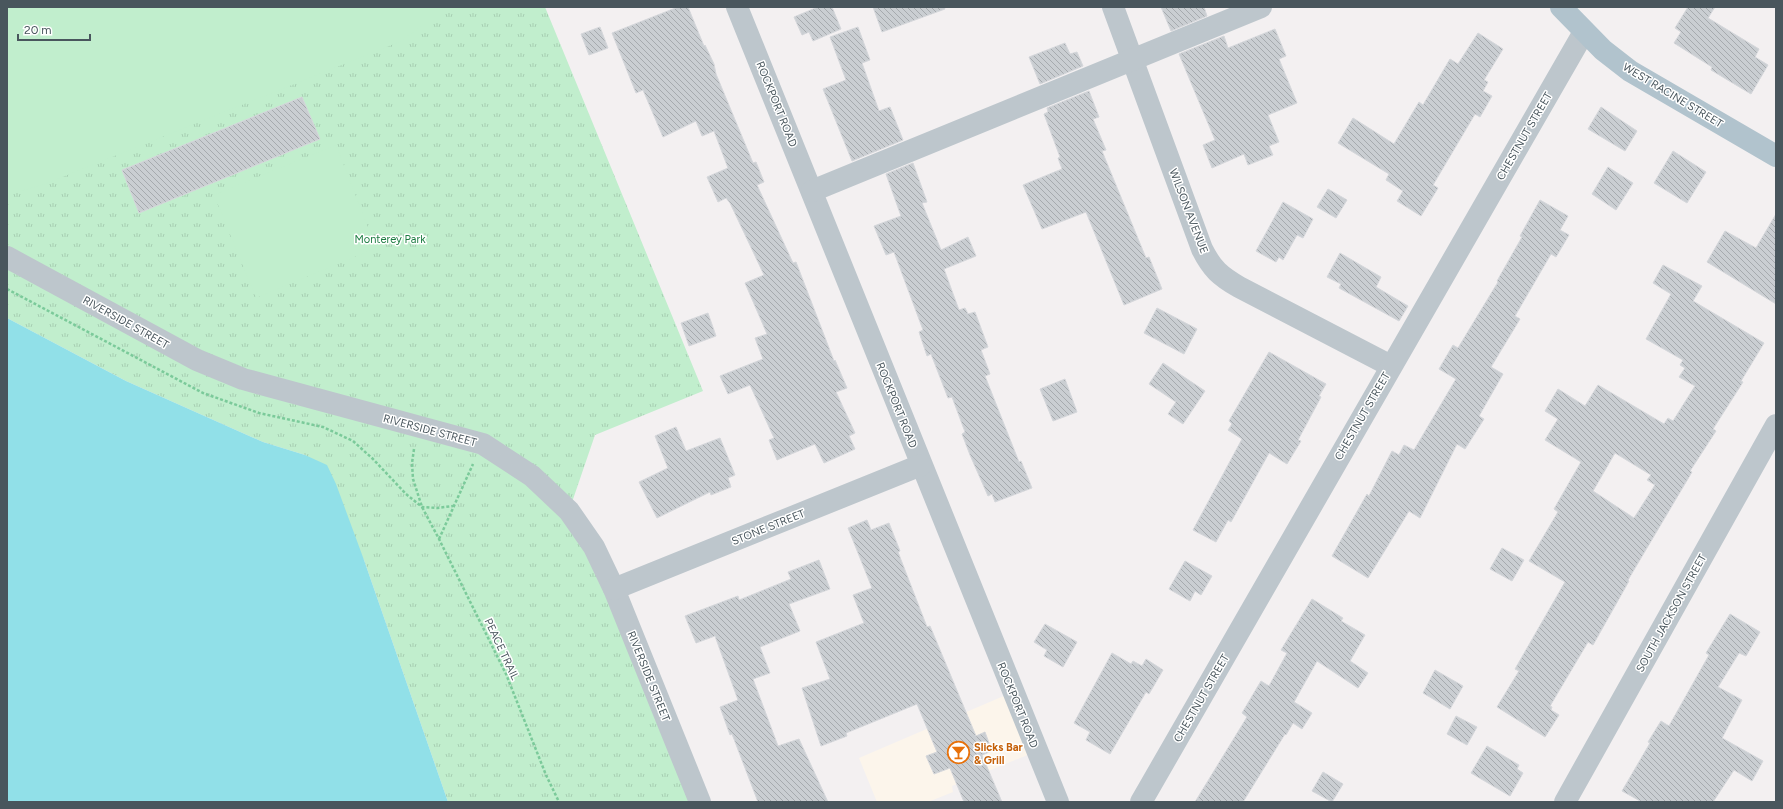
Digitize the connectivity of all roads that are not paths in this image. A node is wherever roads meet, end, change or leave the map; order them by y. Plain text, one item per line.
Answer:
1 (737, 7) edge
2 (1112, 7) edge
3 (1261, 7) edge
4 (1561, 7) edge
5 (1584, 32) junction
6 (1132, 58) junction
7 (1776, 156) edge
8 (812, 190) junction
9 (7, 257) edge
10 (1391, 366) junction
11 (1776, 424) edge
12 (921, 465) junction
13 (614, 590) junction
14 (700, 802) edge
15 (1058, 802) edge
16 (1141, 802) edge
17 (1566, 802) edge

1 - 8 street, ROCKPORT ROAD
2 - 6 street, WILSON AVENUE
3 - 6 street
4 - 5 main road, WEST RACINE STREET
5 - 7 main road, WEST RACINE STREET
5 - 10 street, CHESTNUT STREET
6 - 8 street
6 - 10 street, WILSON AVENUE
8 - 12 street, ROCKPORT ROAD
9 - 13 street, RIVERSIDE STREET
10 - 16 street, CHESTNUT STREET
11 - 17 street, SOUTH JACKSON STREET
12 - 13 street, STONE STREET
12 - 15 street, ROCKPORT ROAD
13 - 14 street, RIVERSIDE STREET

